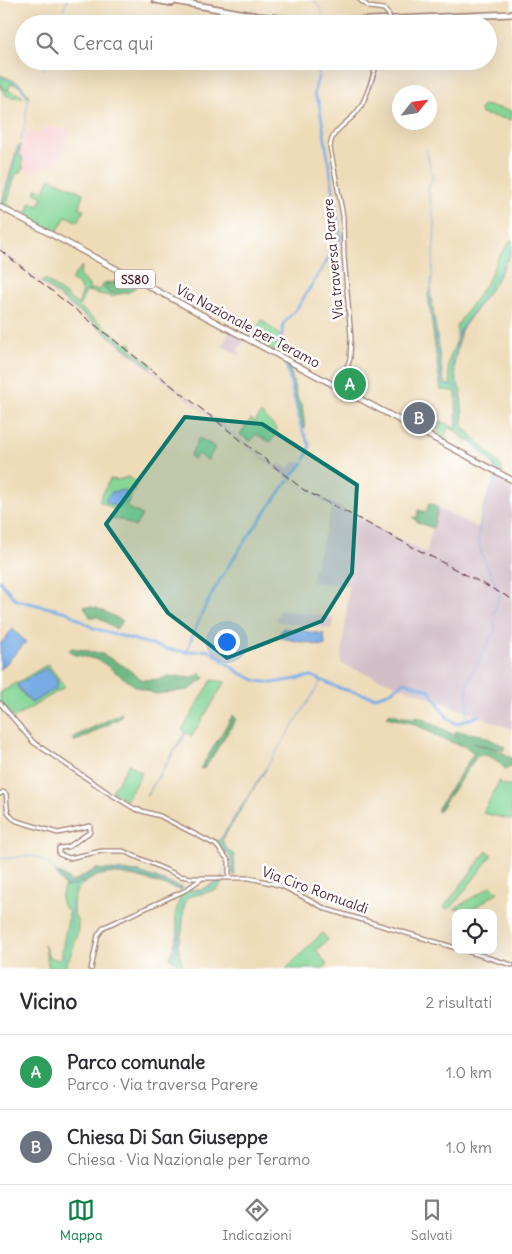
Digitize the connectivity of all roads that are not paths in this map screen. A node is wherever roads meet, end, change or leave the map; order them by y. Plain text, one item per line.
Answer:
1 (155, 0) edge
2 (169, 0) edge
3 (360, 0) edge
4 (236, 15) edge
5 (252, 15) edge
6 (389, 15) edge
7 (512, 15) edge
8 (497, 16) edge
9 (497, 16) edge
10 (374, 70) edge
11 (0, 207) edge
12 (341, 383) junction
13 (512, 480) edge
14 (0, 703) edge
15 (0, 794) edge
16 (230, 877) junction
17 (201, 879) junction
18 (452, 947) edge
19 (476, 954) edge
20 (512, 965) edge
21 (91, 969) edge

1 - 4 highway
2 - 5 highway
3 - 6 street, bridge
7 - 8 highway
7 - 9 highway
10 - 12 street, Via traversa Parere
11 - 12 main road, Via Nazionale per Teramo / SS80
12 - 13 main road, Via Nazionale per Teramo / SS80
14 - 16 street
15 - 17 street, Via Ciro Romualdi
16 - 17 street, Via Ciro Romualdi
16 - 18 street, Via Ciro Romualdi
17 - 21 street
19 - 20 street

